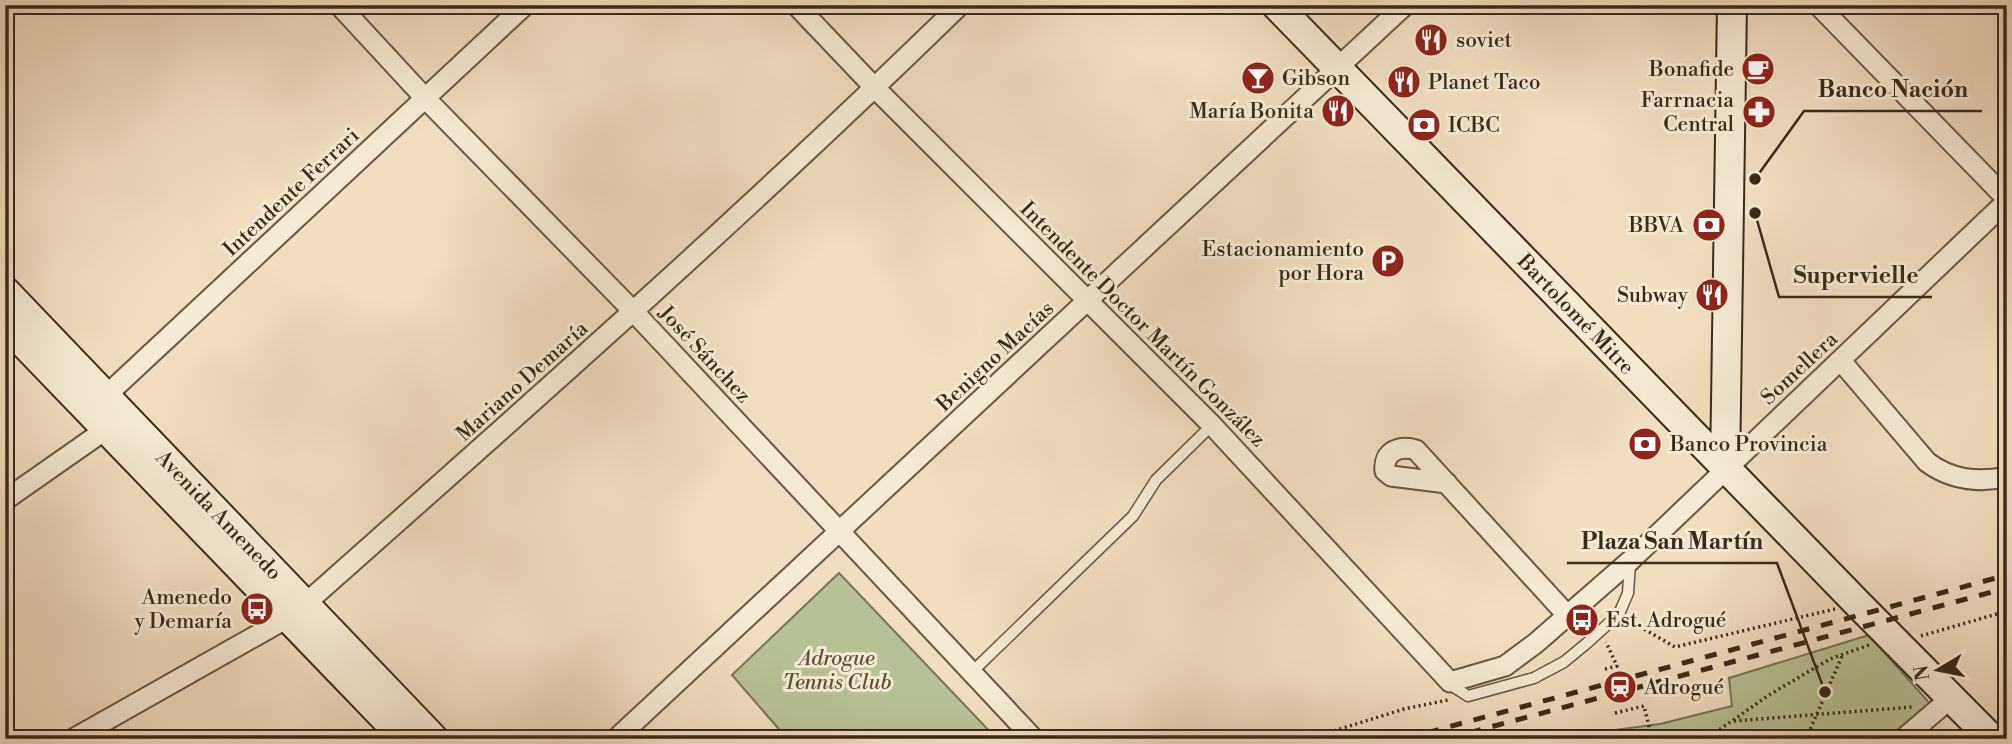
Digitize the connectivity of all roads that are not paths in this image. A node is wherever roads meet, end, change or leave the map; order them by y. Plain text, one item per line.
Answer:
1 (339, 5) edge
2 (525, 5) edge
3 (796, 5) edge
4 (960, 5) edge
5 (1276, 5) edge
6 (1405, 5) edge
7 (1731, 5) edge
8 (1818, 5) edge
9 (1338, 68) junction
10 (875, 88) junction
11 (425, 98) junction
12 (2007, 200) edge
13 (5, 290) edge
14 (1088, 300) junction
15 (634, 312) junction
16 (5, 324) edge
17 (1841, 361) junction
18 (106, 414) junction
19 (1212, 425) junction
20 (1725, 468) junction
21 (2007, 477) edge
22 (1447, 483) dead end
23 (5, 500) edge
24 (840, 530) junction
25 (1631, 560) junction
26 (297, 610) junction
27 (1567, 615) junction
28 (972, 672) junction
29 (1450, 682) junction
30 (1948, 701) junction
31 (73, 739) edge
32 (405, 739) edge
33 (434, 739) edge
34 (616, 739) edge
35 (1034, 739) edge
36 (1903, 739) edge
37 (1992, 739) edge

1 - 11 street, José Sánchez
2 - 11 street, Intendente Ferrari
3 - 10 street, Intendente Doctor Martín González
4 - 10 street, Mariano Demaría
5 - 9 street, Bartolomé Mitre
6 - 9 street, Benigno Macías
7 - 20 street
8 - 12 street
9 - 14 street, Benigno Macías
9 - 20 street, Bartolomé Mitre
10 - 14 street, Intendente Doctor Martín González
10 - 15 street, Mariano Demaría
11 - 15 street, José Sánchez
11 - 18 street, Intendente Ferrari
12 - 17 street, Somellera
13 - 18 street, Avenida Amenedo
14 - 19 street, Intendente Doctor Martín González
14 - 24 street, Benigno Macías
15 - 24 street, José Sánchez
15 - 26 street, Mariano Demaría
16 - 18 street, Avenida Amenedo
17 - 20 street, Somellera
17 - 21 street
18 - 23 street, Intendente Ferrari
18 - 26 street, Avenida Amenedo
19 - 28 lane
19 - 29 street, Intendente Doctor Martín González
20 - 25 street, Somellera
20 - 30 street, Bartolomé Mitre
22 - 27 street
24 - 28 street, José Sánchez
24 - 34 street, Benigno Macías
25 - 27 street, Somellera
25 - 29 lane
26 - 31 street, Mariano Demaría
26 - 32 street, Avenida Amenedo
26 - 33 street, Avenida Amenedo
27 - 29 street, Somellera
28 - 35 street, José Sánchez
30 - 36 street
30 - 37 street, Bartolomé Mitre

